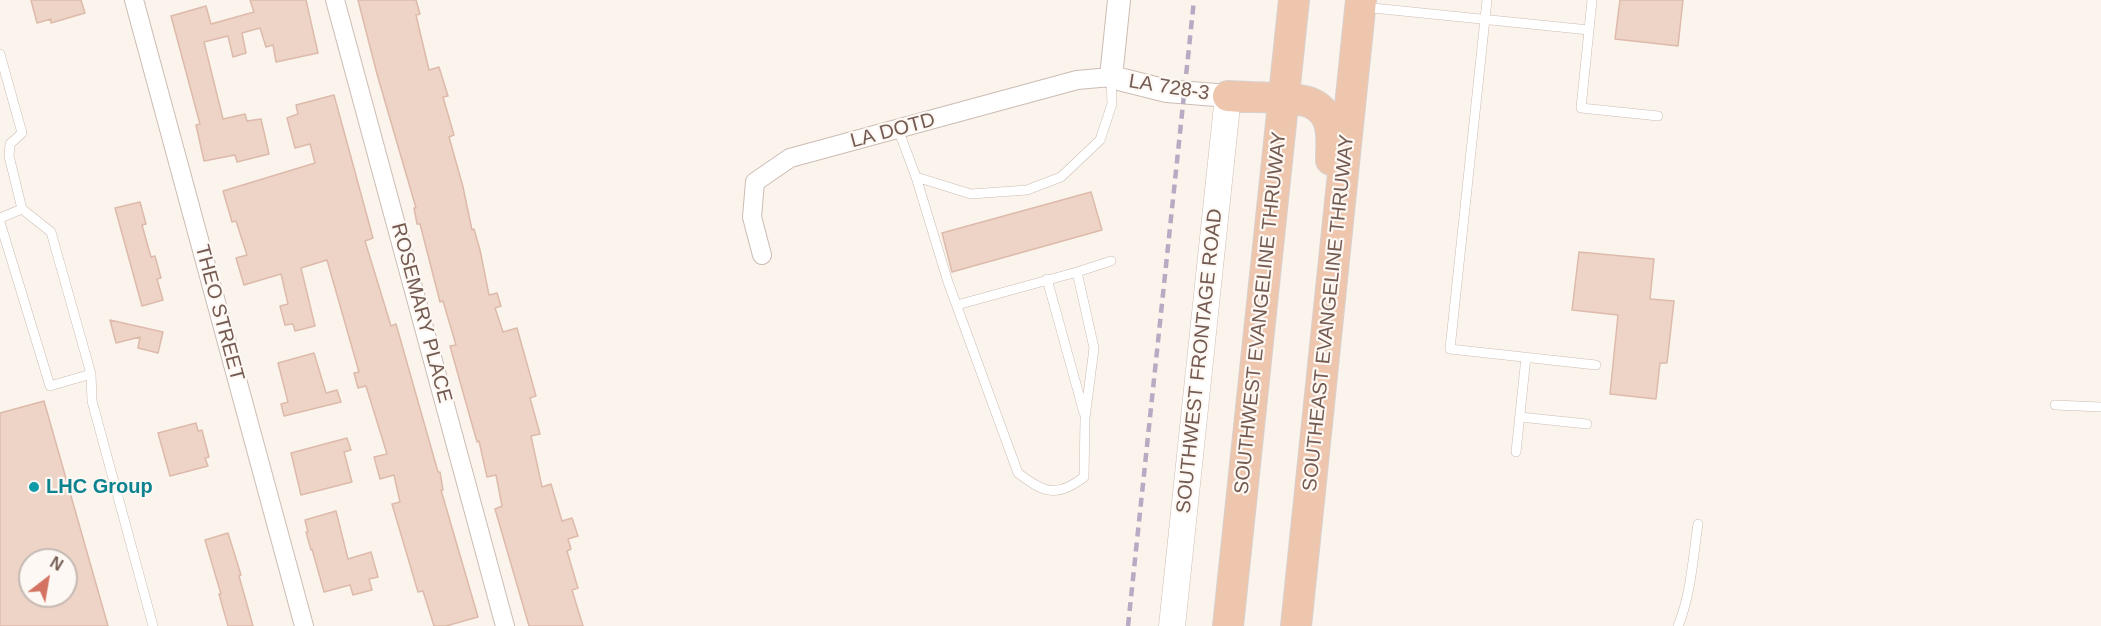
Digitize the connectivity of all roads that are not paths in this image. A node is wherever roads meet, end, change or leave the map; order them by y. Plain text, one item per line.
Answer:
1 (134, 0) edge
2 (335, 0) edge
3 (1119, 0) edge
4 (1294, 0) edge
5 (1487, 0) edge
6 (1592, 0) edge
7 (1361, 3) edge
8 (1485, 20) junction
9 (1589, 30) junction
10 (0, 54) edge
11 (1111, 77) junction
12 (1228, 96) junction
13 (1283, 100) junction
14 (1658, 116) dead end
15 (897, 129) junction
16 (1275, 173) junction
17 (916, 177) junction
18 (1342, 197) junction
19 (22, 209) junction
20 (0, 220) edge
21 (762, 255) dead end
22 (1111, 261) dead end
23 (1077, 272) junction
24 (1047, 279) junction
25 (957, 304) junction
26 (1526, 357) junction
27 (1596, 365) dead end
28 (91, 374) junction
29 (2055, 405) dead end
30 (2101, 407) edge
31 (1520, 417) junction
32 (1085, 418) junction
33 (1587, 424) dead end
34 (1516, 452) dead end
35 (1698, 524) dead end
36 (153, 626) edge
37 (304, 626) edge
38 (505, 626) edge
39 (1172, 626) edge
40 (1228, 626) edge
41 (1296, 626) edge
42 (1678, 626) edge

1 - 37 street, THEO STREET
2 - 38 street, ROSEMARY PLACE
3 - 11 street
4 - 13 highway, SOUTHWEST EVANGELINE THRUWAY
5 - 8 lane
6 - 9 lane
7 - 8 lane
7 - 18 highway, SOUTHEAST EVANGELINE THRUWAY
8 - 9 lane
8 - 26 lane
9 - 14 lane
10 - 19 lane
11 - 12 street, LA 728-3
11 - 15 street, LA DOTD
11 - 17 lane
12 - 13 highway
12 - 16 highway
12 - 39 main road, SOUTHWEST FRONTAGE ROAD
13 - 16 highway, SOUTHWEST EVANGELINE THRUWAY
13 - 18 highway
15 - 17 lane
15 - 21 street, LA DOTD
16 - 40 highway, SOUTHWEST EVANGELINE THRUWAY
17 - 25 lane
18 - 41 highway, SOUTHEAST EVANGELINE THRUWAY
19 - 20 lane
19 - 28 lane
20 - 28 lane
22 - 23 lane
23 - 24 lane
23 - 32 lane
24 - 25 lane
24 - 32 lane
25 - 32 lane
26 - 27 lane
26 - 31 lane
28 - 36 lane
29 - 30 lane
31 - 33 lane
31 - 34 lane
35 - 42 lane

